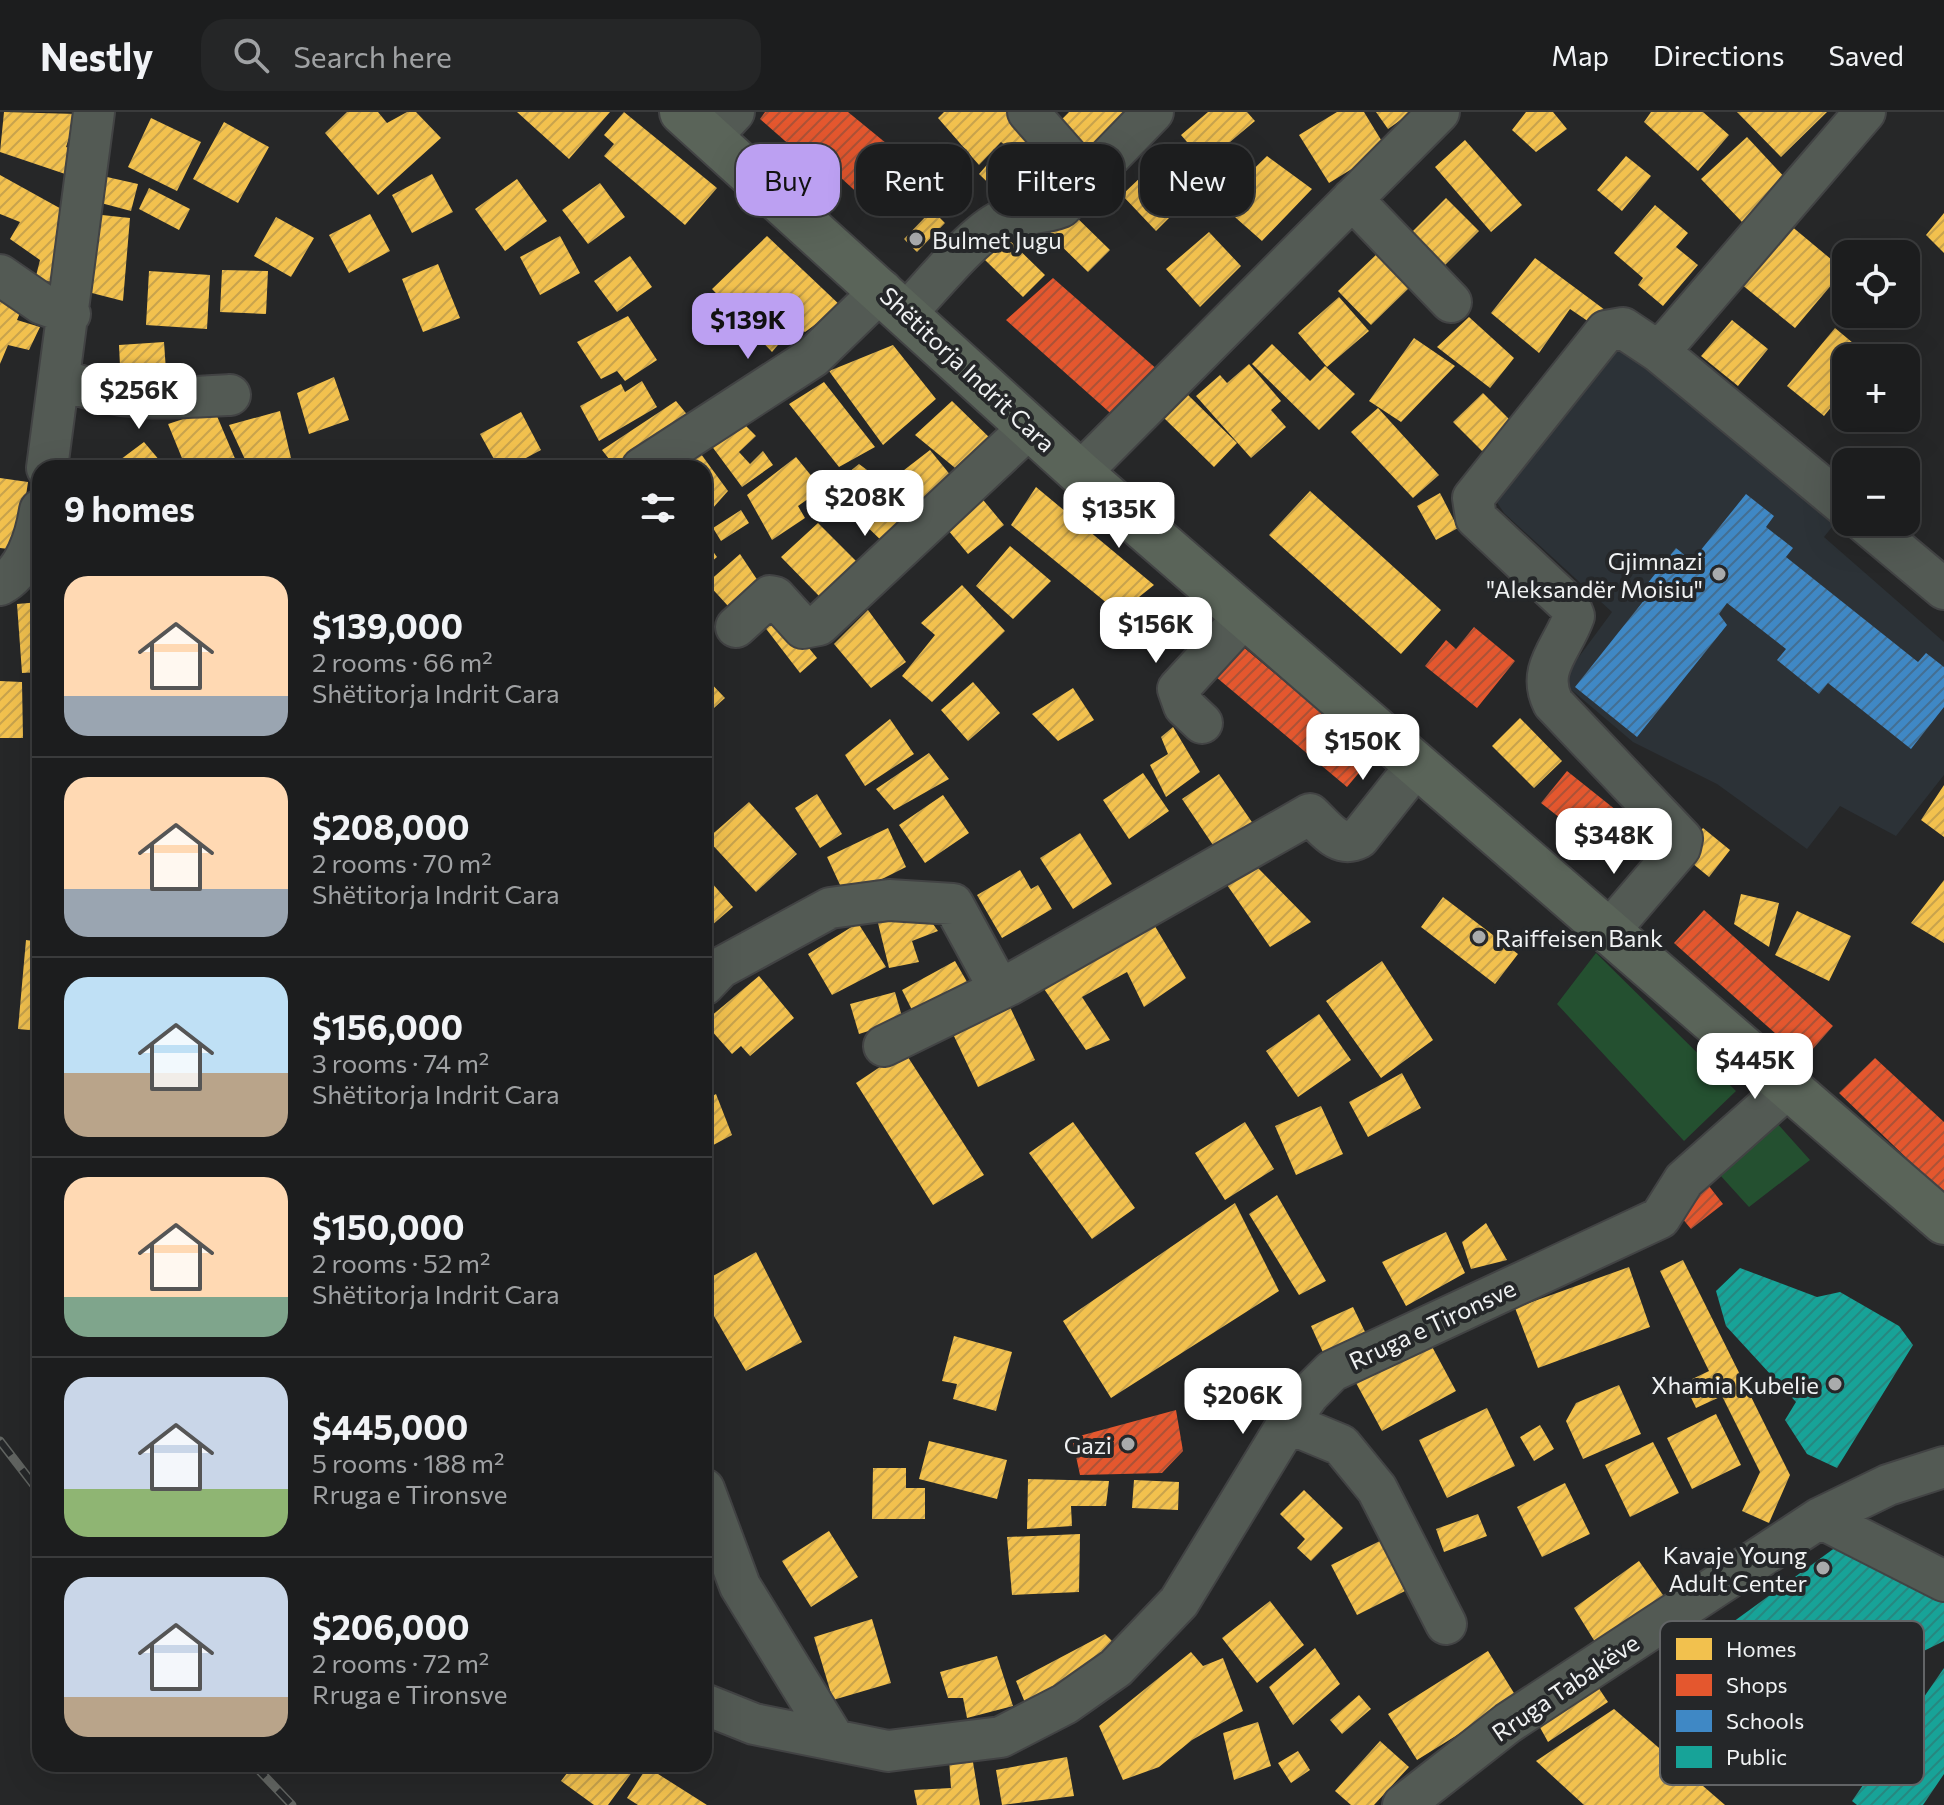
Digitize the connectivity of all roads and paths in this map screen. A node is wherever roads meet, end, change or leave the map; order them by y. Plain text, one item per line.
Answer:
1 (94, 112) edge
2 (1028, 112) edge
3 (1153, 112) edge
4 (1439, 112) edge
5 (1865, 112) edge
6 (709, 121) edge
7 (1056, 144) edge
8 (1121, 144) edge
9 (1352, 199) junction
10 (1015, 216) edge
11 (0, 275) edge
12 (894, 301) junction
13 (1451, 302) dead end
14 (70, 314) junction
15 (1659, 352) junction
16 (60, 379) junction
17 (230, 395) dead end
18 (1030, 427) junction
19 (48, 460) edge
20 (654, 460) edge
21 (1080, 473) junction
22 (1832, 495) edge
23 (1881, 536) edge
24 (32, 541) edge
25 (0, 585) edge
26 (1944, 589) edge
27 (1245, 616) junction
28 (736, 627) dead end
29 (1202, 723) dead end
30 (1416, 766) junction
31 (1609, 931) junction
32 (712, 976) edge
33 (1009, 985) junction
34 (884, 1046) dead end
35 (1790, 1086) junction
36 (1944, 1222) edge
37 (1288, 1423) junction
38 (1944, 1467) edge
39 (712, 1511) edge
40 (1820, 1518) junction
41 (1944, 1581) edge
42 (1663, 1621) edge
43 (1660, 1623) edge
44 (1446, 1624) dead end
45 (712, 1707) edge
46 (834, 1739) junction
47 (1403, 1805) edge

1 - 14 street
2 - 7 street
3 - 8 street
4 - 9 street
5 - 15 street
6 - 12 main road, Shëtitorja Indrit Cara
9 - 13 street
9 - 21 street
10 - 12 street
11 - 14 street
12 - 18 main road, Shëtitorja Indrit Cara
12 - 20 street
14 - 16 street
15 - 22 street
15 - 31 street
16 - 17 street
16 - 19 street
18 - 21 main road, Shëtitorja Indrit Cara
18 - 28 street
21 - 27 main road, Shëtitorja Indrit Cara
23 - 26 street
24 - 25 street
27 - 29 street
27 - 30 main road, Shëtitorja Indrit Cara
30 - 31 main road, Shëtitorja Indrit Cara
30 - 33 street
31 - 35 main road, Shëtitorja Indrit Cara
32 - 33 street
33 - 34 street
35 - 36 main road, Shëtitorja Indrit Cara
35 - 37 street, Rruga e Tironsve
37 - 44 street
37 - 46 street, Rruga e Tironsve
38 - 40 street, Rruga Tabakëve
39 - 46 street
40 - 41 street
40 - 42 street, Rruga Tabakëve
43 - 47 street, Rruga Tabakëve
45 - 46 street, Rruga e Tironsve

